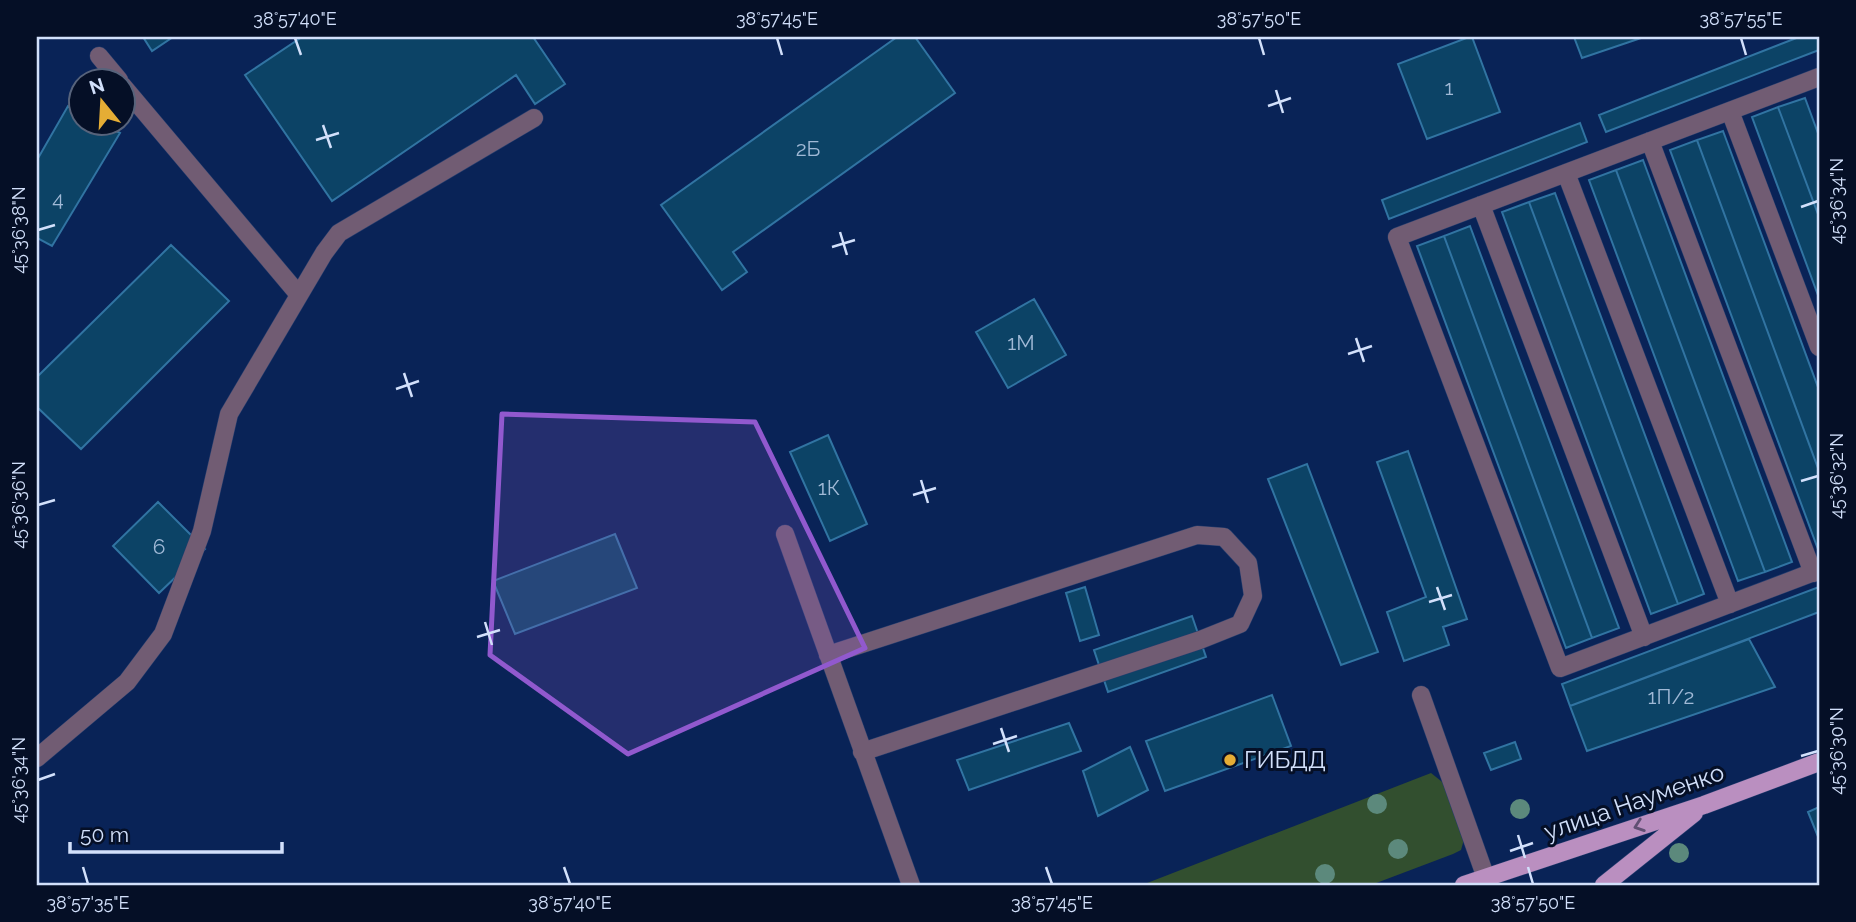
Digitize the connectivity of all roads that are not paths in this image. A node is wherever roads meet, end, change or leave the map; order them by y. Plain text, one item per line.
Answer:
1 (99, 56) dead end
2 (107, 66) edge
3 (1818, 81) edge
4 (136, 102) edge
5 (1730, 111) junction
6 (534, 118) dead end
7 (1650, 141) junction
8 (1566, 173) junction
9 (1481, 205) junction
10 (299, 295) junction
11 (1819, 347) edge
12 (785, 534) dead end
13 (1816, 572) edge
14 (1730, 604) junction
15 (1644, 637) junction
16 (828, 655) junction
17 (1421, 695) dead end
18 (862, 752) junction
19 (37, 758) edge
20 (1819, 762) edge
21 (1703, 805) junction
22 (1486, 878) junction
23 (911, 885) edge
24 (1464, 885) edge
25 (1604, 885) edge

1 - 2 lane
3 - 5 lane
4 - 10 lane
5 - 7 lane
5 - 11 lane
6 - 10 lane
7 - 8 lane
7 - 13 lane
8 - 9 lane
8 - 14 lane
9 - 15 lane
9 - 15 lane
10 - 19 lane
12 - 16 lane
13 - 14 lane
14 - 15 lane
16 - 18 lane
16 - 18 lane
17 - 22 lane
18 - 23 lane
20 - 21 main road, улица Науменко
21 -> 22 main road, улица Науменко
21 - 25 main road
22 - 24 main road, улица Науменко

